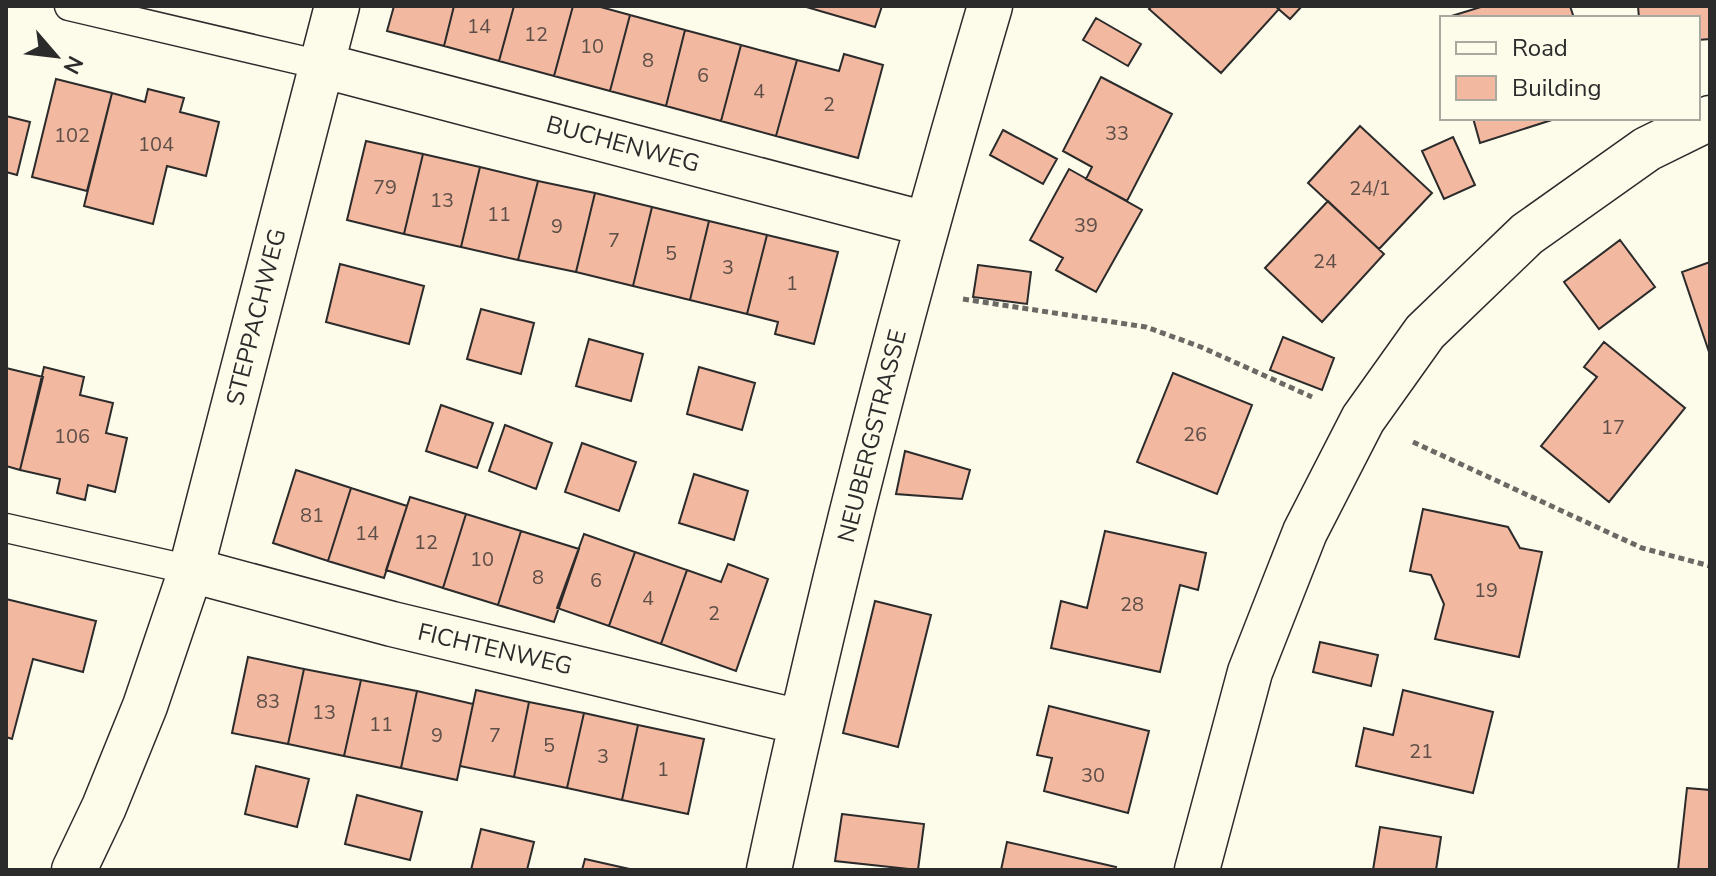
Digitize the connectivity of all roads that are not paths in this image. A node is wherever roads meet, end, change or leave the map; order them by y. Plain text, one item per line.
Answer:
1 (69, 6) edge
2 (337, 6) edge
3 (990, 6) edge
4 (321, 65) junction
5 (1710, 118) edge
6 (926, 224) junction
7 (6, 528) edge
8 (191, 570) junction
9 (800, 722) junction
10 (74, 870) edge
11 (769, 870) edge
12 (1197, 870) edge

1 - 4 lane
2 - 4 street, STEPPACHWEG
3 - 6 street, NEUBERGSTRASSE
4 - 6 street, BUCHENWEG
4 - 8 street, STEPPACHWEG
5 - 12 street
6 - 9 street, NEUBERGSTRASSE
7 - 8 lane
8 - 9 street, FICHTENWEG
8 - 10 street, STEPPACHWEG
9 - 11 street, NEUBERGSTRASSE

